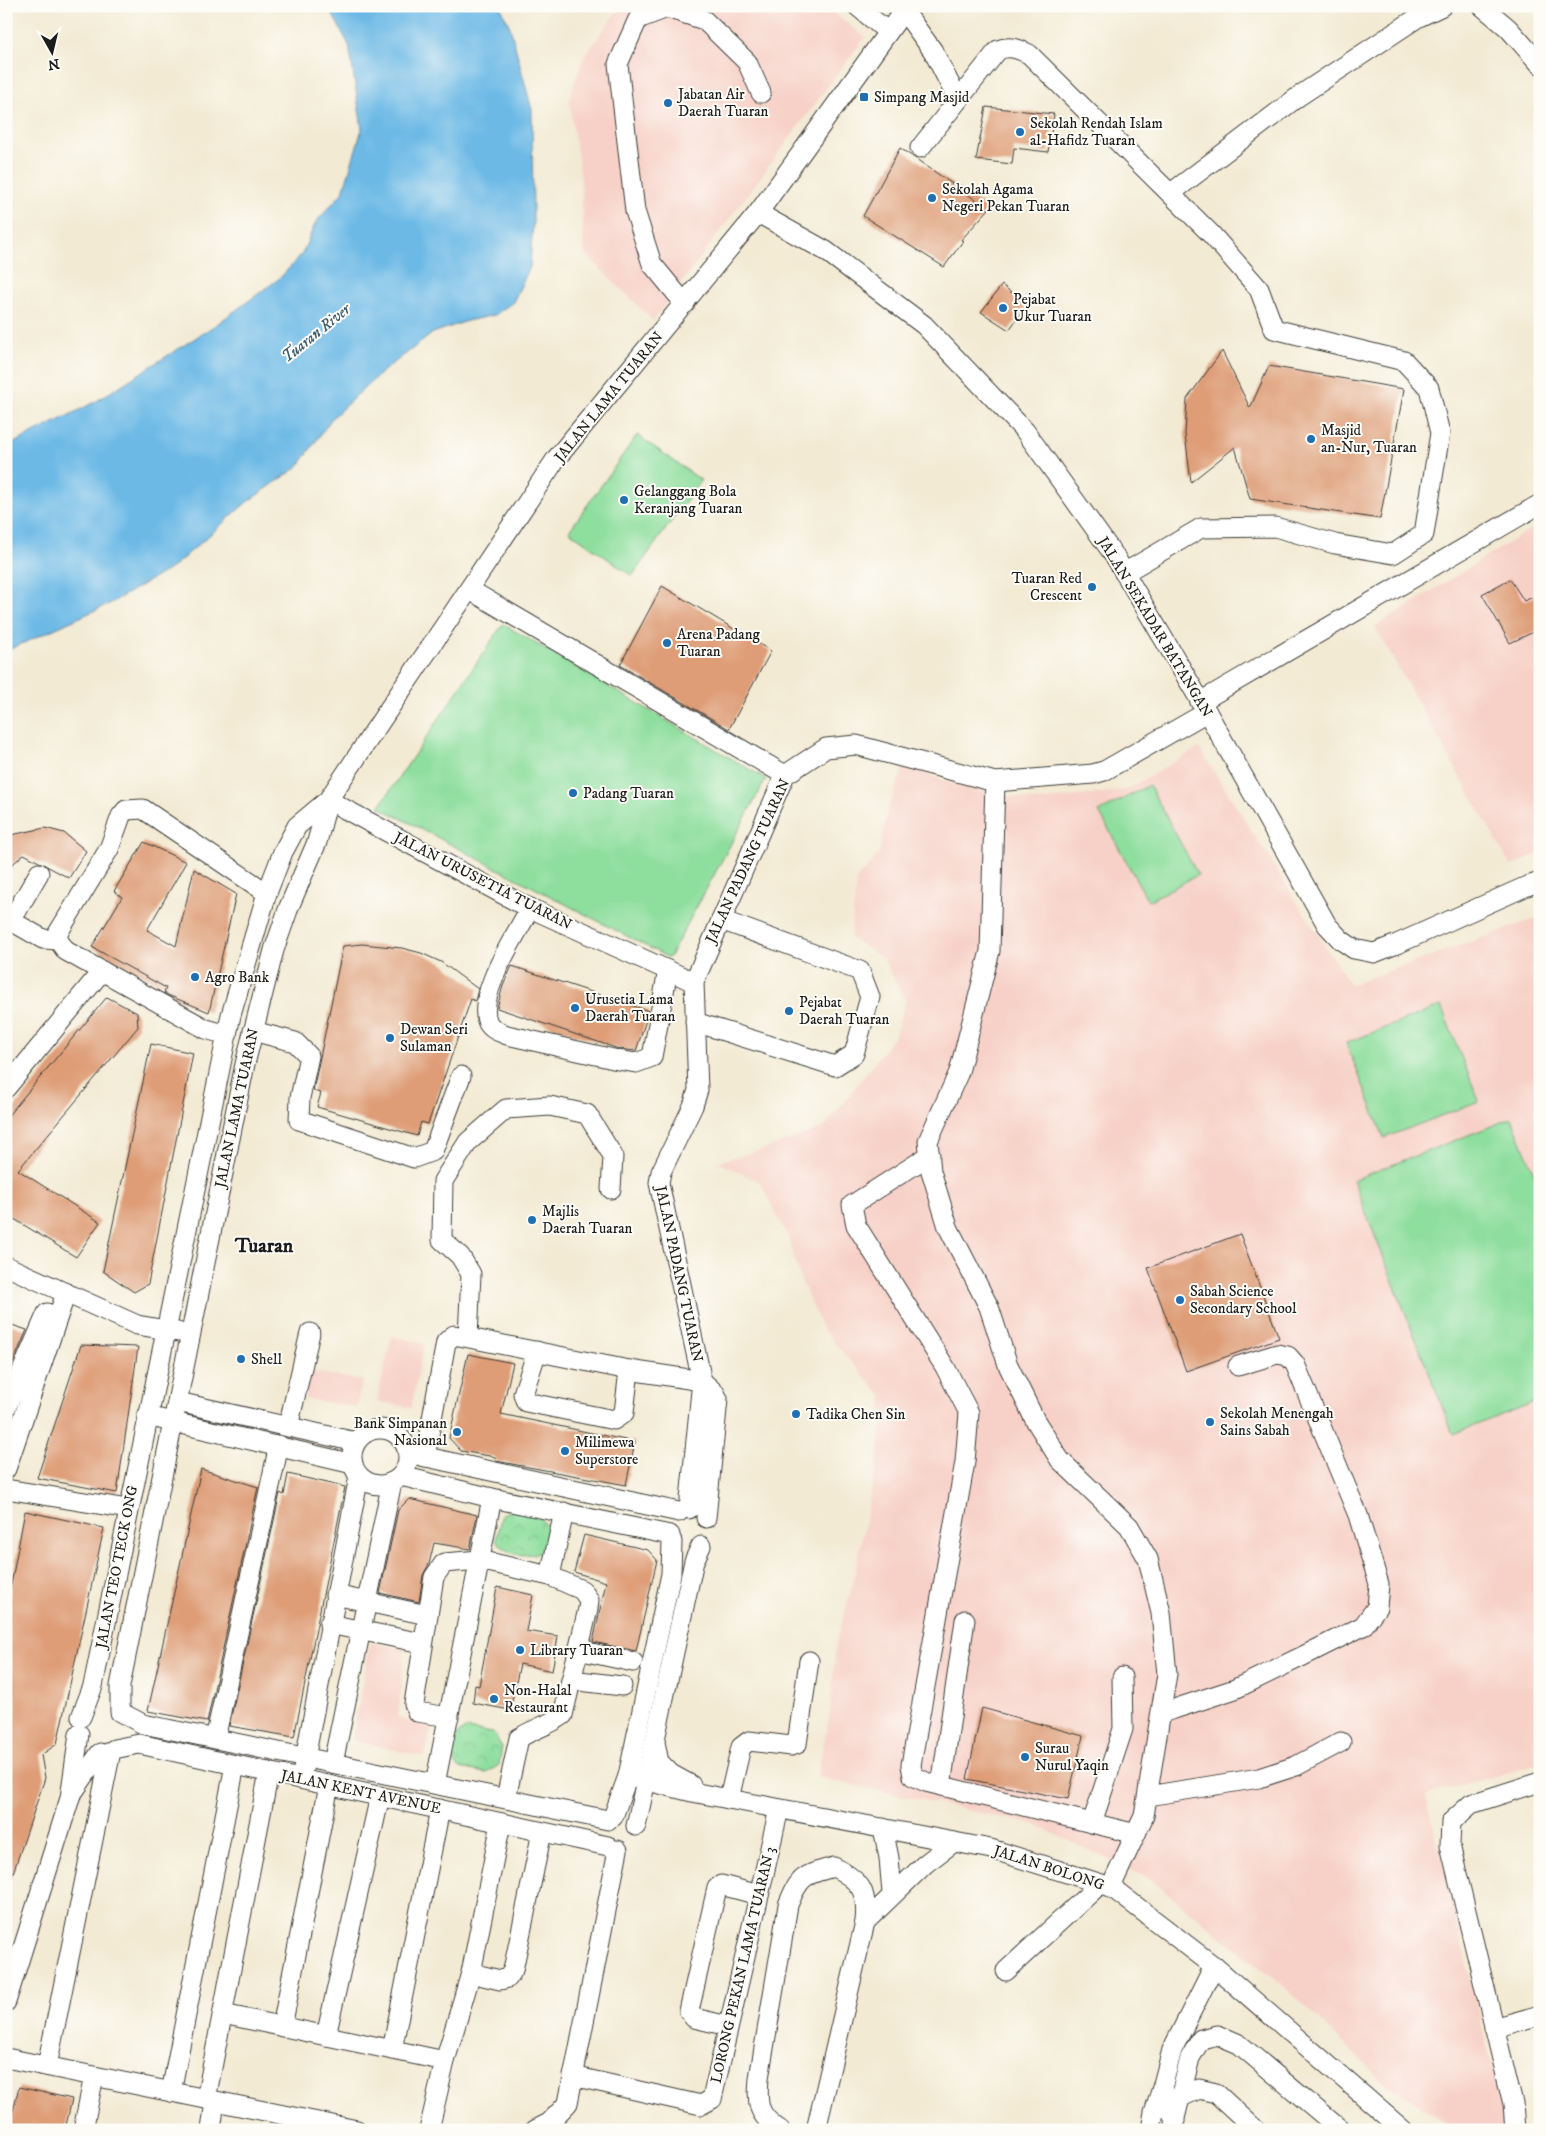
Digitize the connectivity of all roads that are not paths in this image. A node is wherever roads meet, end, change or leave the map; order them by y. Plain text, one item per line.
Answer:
1 (857, 6) edge
2 (1442, 6) edge
3 (1482, 6) edge
4 (906, 8) edge
5 (888, 32) junction
6 (1540, 64) edge
7 (761, 94) dead end
8 (958, 100) junction
9 (920, 148) dead end
10 (1171, 194) junction
11 (758, 214) junction
12 (685, 304) junction
13 (1540, 504) edge
14 (1124, 573) junction
15 (470, 590) junction
16 (1203, 707) junction
17 (785, 775) junction
18 (996, 782) junction
19 (328, 800) junction
20 (39, 873) dead end
21 (1540, 882) edge
22 (266, 893) junction
23 (530, 908) junction
24 (9, 920) edge
25 (722, 920) junction
26 (58, 940) junction
27 (668, 970) junction
28 (102, 971) junction
29 (694, 982) junction
30 (695, 1022) junction
31 (253, 1031) junction
32 (227, 1035) junction
33 (461, 1076) dead end
34 (6, 1088) edge
35 (930, 1155) junction
36 (610, 1189) dead end
37 (6, 1266) edge
38 (62, 1291) junction
39 (137, 1324) junction
40 (166, 1329) junction
41 (310, 1333) dead end
42 (192, 1336) junction
43 (468, 1337) junction
44 (537, 1351) junction
45 (1238, 1366) dead end
46 (629, 1370) junction
47 (702, 1381) junction
48 (178, 1402) junction
49 (6, 1408) edge
50 (148, 1412) junction
51 (174, 1423) junction
52 (288, 1426) junction
53 (356, 1442) junction
54 (278, 1445) junction
55 (417, 1455) junction
56 (6, 1469) edge
57 (356, 1470) junction
58 (396, 1479) junction
59 (6, 1489) edge
60 (492, 1498) junction
61 (128, 1509) junction
62 (684, 1511) junction
63 (564, 1512) junction
64 (706, 1518) junction
65 (671, 1538) junction
66 (701, 1546) junction
67 (479, 1560) junction
68 (550, 1576) junction
69 (334, 1595) junction
70 (367, 1603) junction
71 (427, 1615) junction
72 (965, 1620) dead end
73 (329, 1624) junction
74 (361, 1630) junction
75 (422, 1643) junction
76 (578, 1650) junction
77 (809, 1661) dead end
78 (633, 1662) dead end
79 (1122, 1676) dead end
80 (572, 1680) junction
81 (622, 1686) dead end
82 (120, 1712) junction
83 (1162, 1713) junction
84 (449, 1717) junction
85 (80, 1726) junction
86 (215, 1739) junction
87 (654, 1741) junction
88 (1341, 1742) dead end
89 (108, 1751) junction
90 (306, 1757) junction
91 (334, 1763) junction
92 (235, 1765) junction
93 (269, 1772) junction
94 (637, 1778) junction
95 (301, 1779) junction
96 (1540, 1782) edge
97 (436, 1784) junction
98 (329, 1785) junction
99 (941, 1786) junction
100 (700, 1793) junction
101 (380, 1796) junction
102 (1148, 1796) junction
103 (70, 1798) junction
104 (506, 1798) junction
105 (729, 1799) junction
106 (779, 1809) junction
107 (440, 1810) junction
108 (638, 1817) junction
109 (611, 1818) junction
110 (501, 1822) junction
111 (1092, 1823) junction
112 (883, 1828) junction
113 (542, 1832) junction
114 (1136, 1834) junction
115 (954, 1842) junction
116 (613, 1848) junction
117 (1105, 1886) junction
118 (892, 1893) junction
119 (759, 1895) junction
120 (865, 1922) junction
121 (13, 1956) edge
122 (1214, 1966) junction
123 (1006, 1971) dead end
124 (471, 1973) junction
125 (6, 2002) edge
126 (223, 2014) junction
127 (1540, 2015) edge
128 (728, 2026) junction
129 (282, 2027) junction
130 (1494, 2028) junction
131 (326, 2036) junction
132 (392, 2050) junction
133 (445, 2061) junction
134 (7, 2063) edge
135 (47, 2066) junction
136 (94, 2076) junction
137 (573, 2076) junction
138 (1162, 2088) junction
139 (171, 2092) junction
140 (1179, 2098) junction
141 (211, 2100) junction
142 (1176, 2124) edge
143 (83, 2130) edge
144 (211, 2130) edge
145 (357, 2130) edge
146 (429, 2130) edge
147 (534, 2130) edge
148 (780, 2130) edge
149 (816, 2130) edge
150 (1151, 2130) edge
151 (1256, 2130) edge
152 (1342, 2130) edge
153 (1402, 2130) edge
154 (1515, 2130) edge

1 - 5 street
2 - 10 street
3 - 6 street
4 - 5 street, JALAN LAMA TUARAN
4 - 8 street
5 - 11 street, JALAN LAMA TUARAN
7 - 12 street
8 - 9 street
8 - 10 street
10 - 14 street
11 - 12 street, JALAN LAMA TUARAN
11 - 14 street, JALAN SEKADAR BATANGAN
12 - 15 street, JALAN LAMA TUARAN
13 - 16 street, JALAN PADANG TUARAN
14 - 16 street, JALAN SEKADAR BATANGAN
15 - 17 street
15 - 19 street, JALAN LAMA TUARAN
16 - 18 street, JALAN PADANG TUARAN
16 - 21 street, JALAN SEKADAR BATANGAN
17 - 18 street, JALAN PADANG TUARAN
17 - 25 street, JALAN PADANG TUARAN
18 - 35 street
19 - 22 street, JALAN LAMA TUARAN
19 - 23 street, JALAN URUSETIA TUARAN
19 - 31 street, JALAN LAMA TUARAN
20 - 24 street
22 - 26 street
22 - 32 street, JALAN LAMA TUARAN
23 - 27 street, JALAN URUSETIA TUARAN
23 - 27 street
24 - 26 street
25 - 29 street, JALAN PADANG TUARAN
25 - 30 street
26 - 28 street
27 - 29 street, JALAN URUSETIA TUARAN
28 - 32 street
28 - 34 street
29 - 30 street, JALAN PADANG TUARAN
30 - 47 street, JALAN PADANG TUARAN
31 - 33 street
31 - 42 street, JALAN LAMA TUARAN
32 - 40 street, JALAN LAMA TUARAN
35 - 83 street
35 - 99 street
36 - 43 street
37 - 38 street
38 - 39 street
38 - 49 street
38 - 56 street
39 - 40 street
39 - 50 street
40 - 42 street
40 - 50 street, JALAN LAMA TUARAN
41 - 52 street
42 - 48 street, JALAN LAMA TUARAN
43 - 44 street
43 - 55 street
44 - 46 street
44 - 46 street
45 - 83 street
46 - 47 street
47 - 62 street, JALAN PADANG TUARAN
47 - 64 street, JALAN PADANG TUARAN
48 - 51 street, JALAN LAMA TUARAN
48 - 52 street
50 - 51 street
50 - 61 street, JALAN TEO TECK ONG
51 - 54 street
51 - 82 street, JALAN TEO TECK ONG
52 - 53 street
53 - 55 street
53 - 57 street
54 - 57 street
54 - 86 street
55 - 58 street
55 - 62 street
57 - 58 street
57 - 69 street
58 - 60 street
58 - 70 street
59 - 61 street
60 - 63 street
60 - 67 street
61 - 85 street, JALAN TEO TECK ONG
62 - 64 street
62 - 65 street
63 - 65 street
63 - 68 street
64 - 66 street
65 - 66 street
65 - 94 street
66 - 87 street
67 - 68 street
67 - 71 street
67 - 84 street
68 - 76 street
69 - 70 street
69 - 73 street
70 - 71 street
70 - 74 street
71 - 75 street
72 - 99 street
73 - 74 street
73 - 90 street
74 - 75 street
74 - 91 street
75 - 84 street
76 - 78 street
76 - 80 street
77 - 105 street
79 - 111 street
80 - 81 street
80 - 104 street
82 - 85 street
82 - 86 street, JALAN KENT AVENUE
82 - 89 street
83 - 102 street
84 - 97 street
85 - 89 street
85 - 103 street, JALAN TEO TECK ONG
86 - 90 street, JALAN KENT AVENUE
87 - 94 street
87 - 100 street
88 - 102 street
89 - 92 street, JALAN KENT AVENUE
89 - 103 street
89 - 135 street
90 - 91 street, JALAN KENT AVENUE
90 - 95 street
91 - 97 street, JALAN KENT AVENUE
92 - 93 street, JALAN KENT AVENUE
92 - 139 street
93 - 95 street, JALAN KENT AVENUE
93 - 126 street
94 - 100 street, JALAN BOLONG
94 - 108 street
94 - 109 street
95 - 98 street, JALAN KENT AVENUE
96 - 130 street
97 - 104 street, JALAN KENT AVENUE
98 - 101 street, JALAN KENT AVENUE
98 - 129 street
99 - 111 street
100 - 105 street, JALAN BOLONG
100 - 108 street
101 - 107 street, JALAN KENT AVENUE
101 - 131 street
102 - 114 street
103 - 121 street
104 - 109 street, JALAN KENT AVENUE
105 - 106 street, JALAN BOLONG
106 - 112 street, JALAN BOLONG
106 - 119 street, LORONG PEKAN LAMA TUARAN 3
107 - 110 street, JALAN KENT AVENUE
107 - 132 street
108 - 109 street
108 - 116 street
109 - 116 street
110 - 113 street, JALAN KENT AVENUE
110 - 124 street
111 - 114 street
112 - 115 street, JALAN BOLONG
112 - 118 street
113 - 116 street, JALAN KENT AVENUE
113 - 124 street
114 - 117 street
115 - 117 street, JALAN BOLONG
115 - 118 street
116 - 137 street
117 - 122 street, JALAN BOLONG
117 - 123 street
118 - 120 street
119 - 128 street, LORONG PEKAN LAMA TUARAN 3
119 - 128 street
120 - 148 street
120 - 149 street
121 - 125 street
122 - 138 street
122 - 153 street, JALAN BOLONG
124 - 133 street
126 - 129 street
126 - 141 street
127 - 130 street
128 - 137 street, LORONG PEKAN LAMA TUARAN 3
129 - 131 street
130 - 154 street
131 - 132 street
132 - 133 street
133 - 146 street
134 - 135 street
135 - 136 street
136 - 139 street
136 - 143 street
137 - 147 street
138 - 142 street
138 - 150 street
139 - 141 street
140 - 142 street
140 - 151 street
140 - 152 street
141 - 144 street
141 - 145 street

